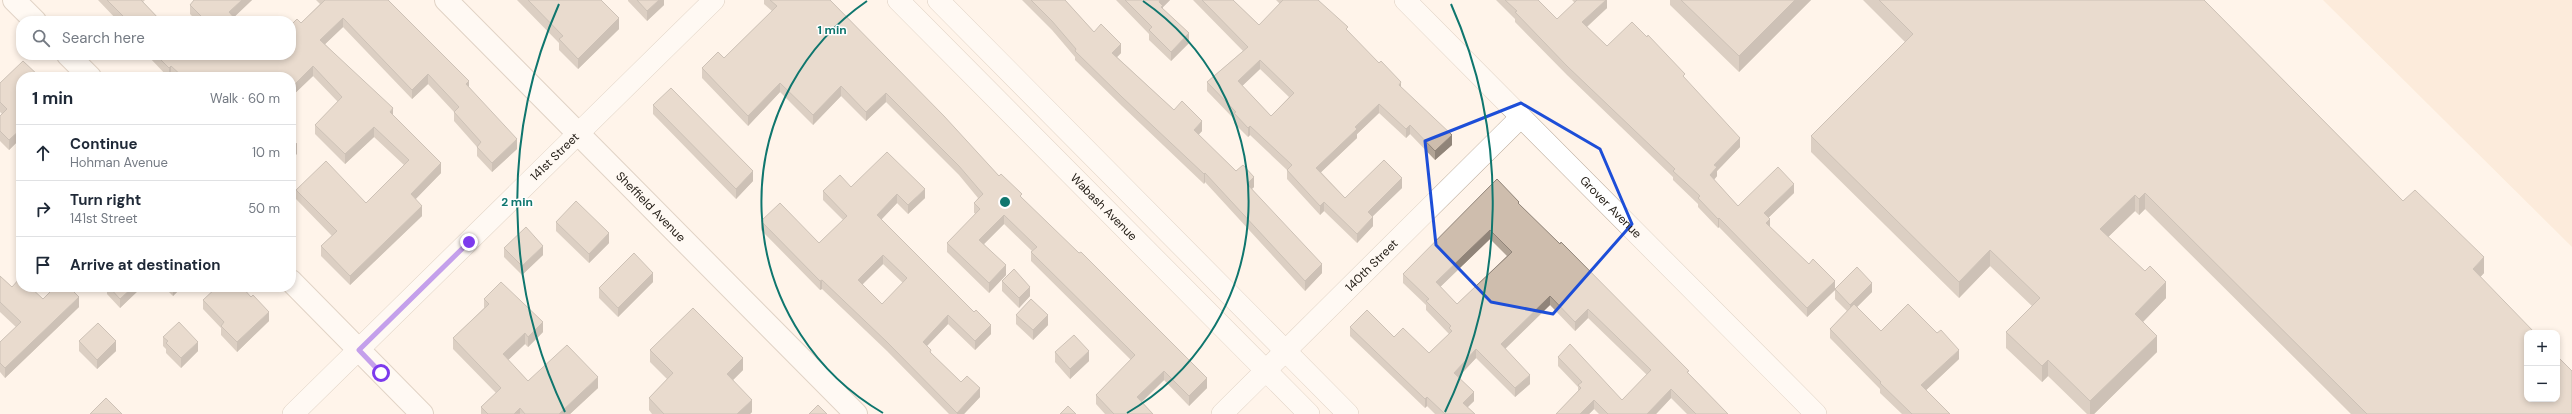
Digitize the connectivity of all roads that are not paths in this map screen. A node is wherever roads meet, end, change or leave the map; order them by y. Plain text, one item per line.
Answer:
1 (14, 0) edge
2 (446, 0) edge
3 (714, 0) edge
4 (898, 0) edge
5 (938, 0) edge
6 (1405, 0) edge
7 (30, 16) edge
8 (73, 60) edge
9 (85, 72) edge
10 (1521, 117) junction
11 (580, 134) junction
12 (296, 286) edge
13 (359, 350) junction
14 (1286, 351) junction
15 (1266, 371) junction
16 (293, 414) edge
17 (422, 414) edge
18 (856, 414) edge
19 (1222, 414) edge
20 (1309, 414) edge
21 (1348, 414) edge
22 (1816, 414) edge

1 - 7 street
2 - 11 street, Sheffield Avenue
3 - 11 street, 141st Street
4 - 15 street, Wabash Avenue
5 - 14 street
6 - 10 street, Grover Avenue
8 - 9 street
10 - 14 street, 140th Street
10 - 22 street, Grover Avenue
11 - 13 street, 141st Street
11 - 18 street, Sheffield Avenue
12 - 13 street
13 - 16 street, 141st Street
13 - 17 street
14 - 15 street, 140th Street
14 - 21 street
15 - 19 street, 140th Street
15 - 20 street, Wabash Avenue

